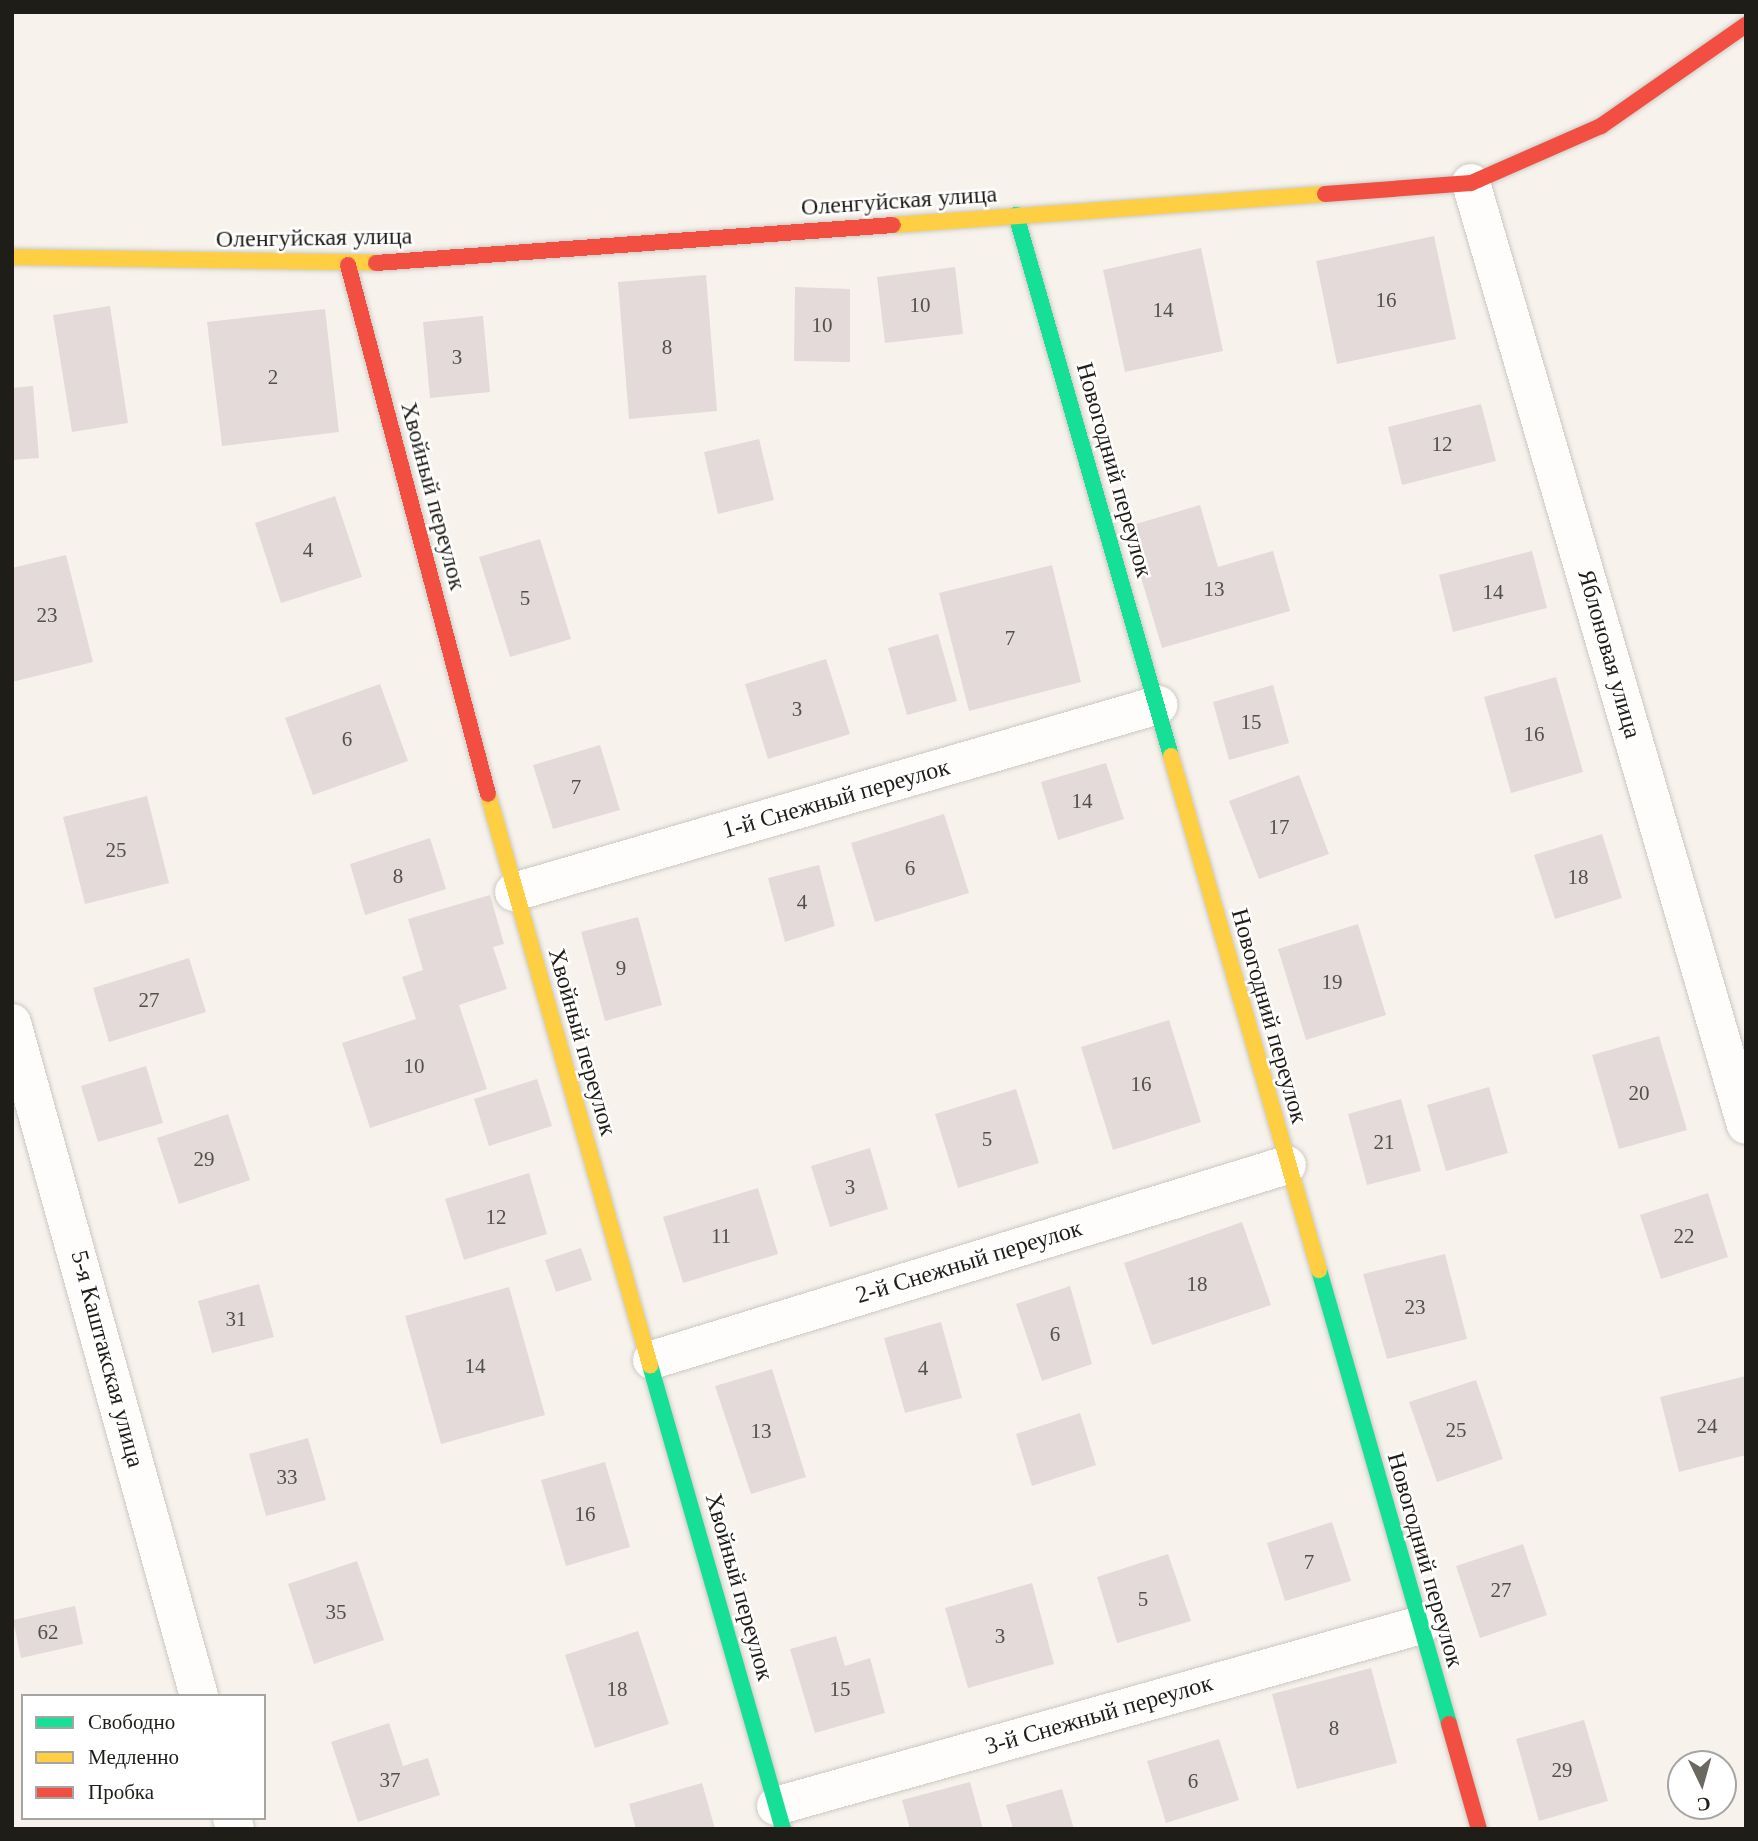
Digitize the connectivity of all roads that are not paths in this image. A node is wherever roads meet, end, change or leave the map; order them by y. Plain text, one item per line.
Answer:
1 (1746, 25) edge
2 (1471, 183) junction
3 (1016, 215) junction
4 (12, 257) edge
5 (348, 265) junction
6 (1158, 705) junction
7 (514, 892) junction
8 (12, 1023) edge
9 (1746, 1125) edge
10 (1287, 1165) junction
11 (652, 1360) junction
12 (1421, 1625) junction
13 (198, 1694) edge
14 (780, 1817) edge
15 (1479, 1829) edge

1 - 2 street, Оленгуйская улица
2 - 3 street, Оленгуйская улица
2 - 9 street, Яблоновая улица
3 - 5 street, Оленгуйская улица
3 - 6 street, Новогодний переулок
4 - 5 street, Оленгуйская улица
5 - 7 street, Хвойный переулок
6 - 7 street, 1-й Снежный переулок
6 - 10 street, Новогодний переулок
7 - 11 street, Хвойный переулок
8 - 13 street, 5-я Каштакская улица
10 - 11 street, 2-й Снежный переулок
10 - 12 street, Новогодний переулок
11 - 14 street, Хвойный переулок
12 - 14 street, 3-й Снежный переулок
12 - 15 street, Новогодний переулок

